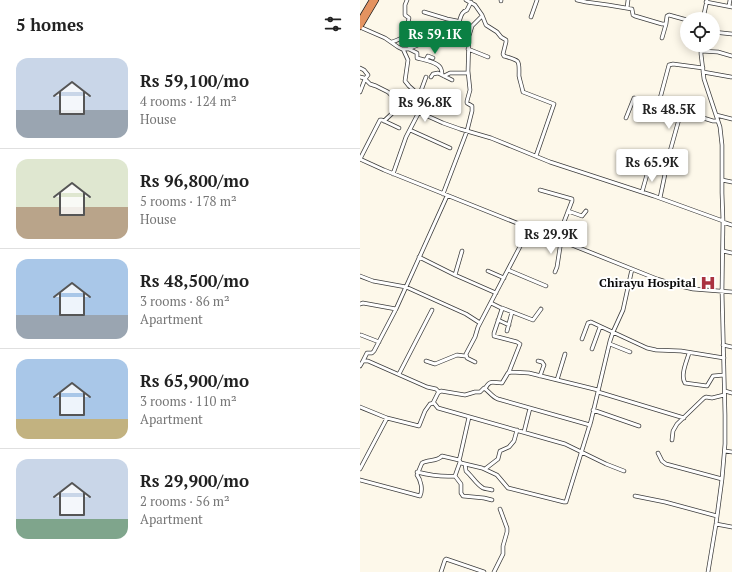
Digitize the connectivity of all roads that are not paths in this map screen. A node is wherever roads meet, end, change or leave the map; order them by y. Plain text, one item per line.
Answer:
1 (372, 0) edge
2 (376, 0) edge
3 (407, 0) edge
4 (466, 0) edge
5 (537, 0) edge
6 (577, 0) edge
7 (628, 0) edge
8 (730, 0) edge
9 (706, 1) edge
10 (471, 2) junction
11 (731, 7) edge
12 (627, 8) junction
13 (424, 12) dead end
14 (704, 12) edge
15 (482, 16) junction
16 (531, 17) dead end
17 (680, 18) edge
18 (360, 20) edge
19 (459, 22) junction
20 (666, 24) junction
21 (360, 27) edge
22 (470, 31) junction
23 (422, 33) dead end
24 (720, 33) edge
25 (732, 34) edge
26 (662, 38) dead end
27 (392, 42) junction
28 (403, 49) junction
29 (408, 49) junction
30 (468, 49) junction
31 (701, 52) edge
32 (718, 52) edge
33 (732, 56) edge
34 (433, 58) dead end
35 (488, 58) dead end
36 (426, 60) junction
37 (360, 68) edge
38 (703, 70) junction
39 (468, 73) junction
40 (443, 76) junction
41 (360, 77) edge
42 (426, 77) dead end
43 (431, 77) dead end
44 (732, 78) edge
45 (365, 79) junction
46 (452, 80) dead end
47 (360, 92) edge
48 (419, 95) junction
49 (402, 105) junction
50 (414, 110) junction
51 (419, 112) junction
52 (716, 115) junction
53 (626, 118) dead end
54 (732, 119) edge
55 (384, 121) junction
56 (718, 121) junction
57 (399, 128) dead end
58 (410, 130) junction
59 (467, 131) junction
60 (450, 148) dead end
61 (536, 156) junction
62 (360, 159) edge
63 (648, 171) dead end
64 (393, 174) junction
65 (722, 180) junction
66 (732, 182) edge
67 (540, 190) dead end
68 (642, 192) junction
69 (443, 194) junction
70 (448, 196) junction
71 (660, 198) junction
72 (568, 210) junction
73 (586, 211) dead end
74 (723, 221) junction
75 (732, 225) edge
76 (528, 228) junction
77 (557, 240) junction
78 (561, 241) junction
79 (462, 251) dead end
80 (723, 251) junction
81 (732, 253) edge
82 (419, 257) junction
83 (632, 269) junction
84 (508, 270) junction
85 (488, 271) dead end
86 (555, 272) dead end
87 (455, 275) junction
88 (360, 276) edge
89 (504, 278) junction
90 (546, 286) dead end
91 (406, 287) junction
92 (722, 291) junction
93 (732, 292) edge
94 (496, 293) junction
95 (491, 302) junction
96 (360, 304) edge
97 (502, 308) junction
98 (396, 310) junction
99 (432, 310) dead end
100 (541, 310) dead end
101 (512, 312) junction
102 (498, 320) junction
103 (480, 323) junction
104 (509, 325) junction
105 (600, 327) junction
106 (507, 331) dead end
107 (613, 332) junction
108 (361, 335) edge
109 (582, 339) dead end
110 (378, 342) junction
111 (610, 344) junction
112 (723, 345) junction
113 (732, 347) edge
114 (592, 349) dead end
115 (630, 352) dead end
116 (689, 353) junction
117 (565, 354) dead end
118 (465, 356) junction
119 (724, 358) junction
120 (363, 361) junction
121 (426, 361) dead end
122 (538, 361) dead end
123 (475, 362) dead end
124 (360, 366) edge
125 (509, 372) junction
126 (399, 374) junction
127 (724, 375) junction
128 (540, 376) junction
129 (557, 380) junction
130 (485, 389) junction
131 (598, 391) junction
132 (439, 392) junction
133 (724, 393) junction
134 (732, 393) edge
135 (433, 403) junction
136 (360, 407) edge
137 (530, 408) junction
138 (593, 410) junction
139 (469, 417) junction
140 (387, 418) junction
141 (684, 418) junction
142 (590, 425) junction
143 (639, 426) dead end
144 (517, 430) junction
145 (524, 432) junction
146 (672, 440) dead end
147 (725, 451) junction
148 (582, 452) junction
149 (732, 452) edge
150 (658, 453) dead end
151 (459, 461) junction
152 (465, 464) junction
153 (360, 469) edge
154 (485, 469) junction
155 (624, 471) dead end
156 (418, 472) junction
157 (455, 476) junction
158 (722, 479) junction
159 (360, 480) edge
160 (492, 490) dead end
161 (635, 496) dead end
162 (492, 500) dead end
163 (500, 508) dead end
164 (717, 516) junction
165 (716, 524) junction
166 (732, 528) edge
167 (441, 572) edge
168 (484, 572) edge
169 (494, 572) edge
170 (708, 572) edge

1 - 18 highway
2 - 21 highway
3 - 27 street
4 - 10 street
5 - 16 street
6 - 12 street
7 - 12 street
8 - 11 street
9 - 11 street
9 - 14 street
10 - 15 street
10 - 19 street
12 - 20 street
13 - 19 street
15 - 22 street
15 - 61 street
17 - 20 street
19 - 22 street
20 - 26 street
21 - 27 street
22 - 30 street
23 - 29 street
24 - 25 street
27 - 28 street
28 - 29 street
28 - 48 street
29 - 36 street
30 - 35 street
30 - 39 street
31 - 38 street
32 - 33 street
34 - 36 street
36 - 40 street
37 - 45 street
38 - 44 street
38 - 52 street
38 - 53 street
39 - 40 street
39 - 59 street
40 - 43 street
40 - 46 street
41 - 45 street
42 - 48 street
45 - 47 street
45 - 49 street
48 - 50 street
49 - 50 street
49 - 55 street
50 - 51 street
51 - 58 street
51 - 59 street
52 - 54 street
52 - 56 street
55 - 57 street
55 - 62 street
56 - 65 street
56 - 71 street
58 - 60 street
58 - 64 street
59 - 61 street
59 - 69 street
61 - 68 street
62 - 64 street
63 - 68 street
64 - 69 street
65 - 66 street
65 - 74 street
67 - 72 street
68 - 71 street
69 - 70 street
70 - 76 street
70 - 82 street
71 - 74 street
72 - 73 street
72 - 77 street
74 - 75 street
74 - 80 street
76 - 77 street
76 - 84 street
77 - 78 street
78 - 83 street
78 - 86 street
79 - 87 street
80 - 81 street
80 - 92 street
82 - 87 street
82 - 91 street
83 - 92 street
83 - 107 street
84 - 89 street
84 - 90 street
85 - 89 street
87 - 94 street
88 - 91 street
89 - 94 street
91 - 98 street
91 - 103 street
92 - 93 street
92 - 112 street
94 - 95 street
95 - 97 street
95 - 103 street
96 - 98 street
97 - 101 street
97 - 102 street
98 - 110 street
99 - 126 street
100 - 101 street
101 - 104 street
102 - 104 street
102 - 125 street
103 - 118 street
104 - 106 street
105 - 107 street
105 - 109 street
105 - 114 street
107 - 111 street
107 - 116 street
108 - 110 street
110 - 120 street
111 - 115 street
111 - 131 street
112 - 113 street
112 - 119 street
116 - 119 street
116 - 127 street
117 - 129 street
118 - 121 street
118 - 123 street
119 - 127 street
120 - 124 street
120 - 126 street
122 - 128 street
125 - 128 street
125 - 130 street
126 - 132 street
127 - 133 street
128 - 129 street
129 - 131 street
130 - 132 street
130 - 137 street
131 - 138 street
131 - 141 street
132 - 135 street
133 - 134 street
133 - 141 street
133 - 147 street
135 - 139 street
135 - 140 street
136 - 140 street
137 - 142 street
137 - 145 street
138 - 142 street
138 - 143 street
139 - 144 street
139 - 151 street
140 - 153 street
141 - 146 street
142 - 148 street
144 - 145 street
144 - 154 street
145 - 148 street
147 - 149 street
147 - 158 street
148 - 154 street
148 - 155 street
150 - 158 street
151 - 152 street
151 - 156 street
151 - 157 street
152 - 154 street
152 - 160 street
156 - 157 street
156 - 159 street
157 - 162 street
158 - 164 street
161 - 164 street
163 - 169 street
164 - 165 street
165 - 166 street
165 - 170 street
167 - 168 street

